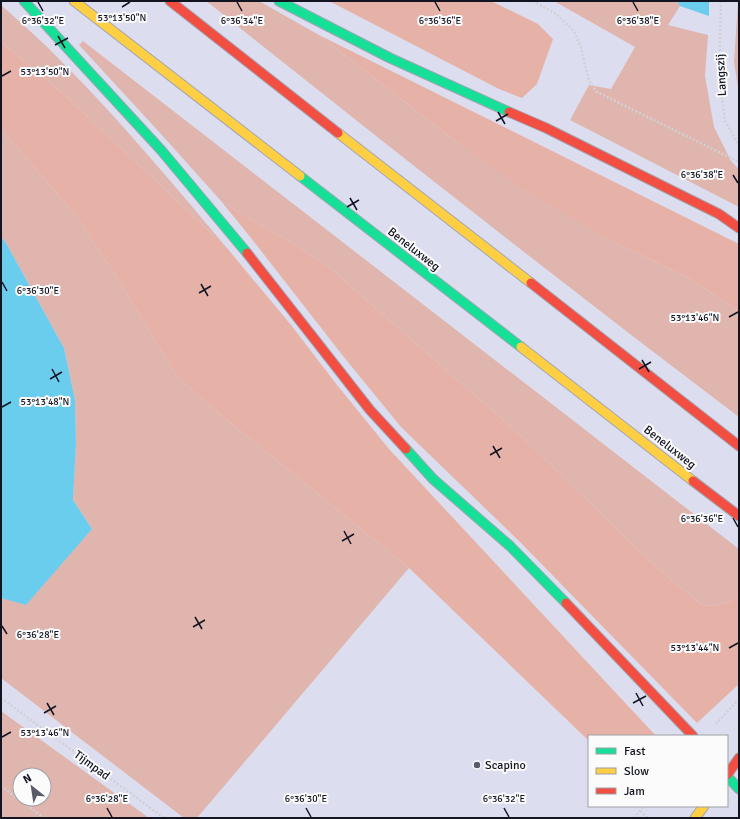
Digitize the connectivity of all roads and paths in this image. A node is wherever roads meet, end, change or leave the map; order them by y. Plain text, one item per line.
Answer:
1 (24, 1) edge
2 (74, 1) edge
3 (170, 1) edge
4 (279, 1) edge
5 (533, 1) edge
6 (721, 1) edge
7 (739, 145) edge
8 (739, 162) edge
9 (739, 228) edge
10 (739, 446) edge
11 (739, 516) edge
12 (1, 698) edge
13 (739, 699) edge
14 (712, 728) dead end
15 (691, 735) edge
16 (739, 758) edge
17 (728, 774) edge
18 (728, 776) edge
19 (1, 786) edge
20 (739, 789) edge
21 (643, 807) edge
22 (703, 807) edge
23 (640, 811) junction
24 (44, 818) edge
25 (164, 818) edge
26 (634, 818) edge
27 (648, 818) edge
28 (695, 818) edge

1 - 15 main road
2 - 11 main road, Beneluxweg
3 - 10 main road
4 - 9 main road
5 - 8 path
6 - 7 path, Langszij
12 - 25 path, Tijmpad
13 - 14 path
16 - 17 main road
18 - 20 main road
19 - 24 path
21 - 23 path
22 - 28 main road
23 - 26 path
23 - 27 path

